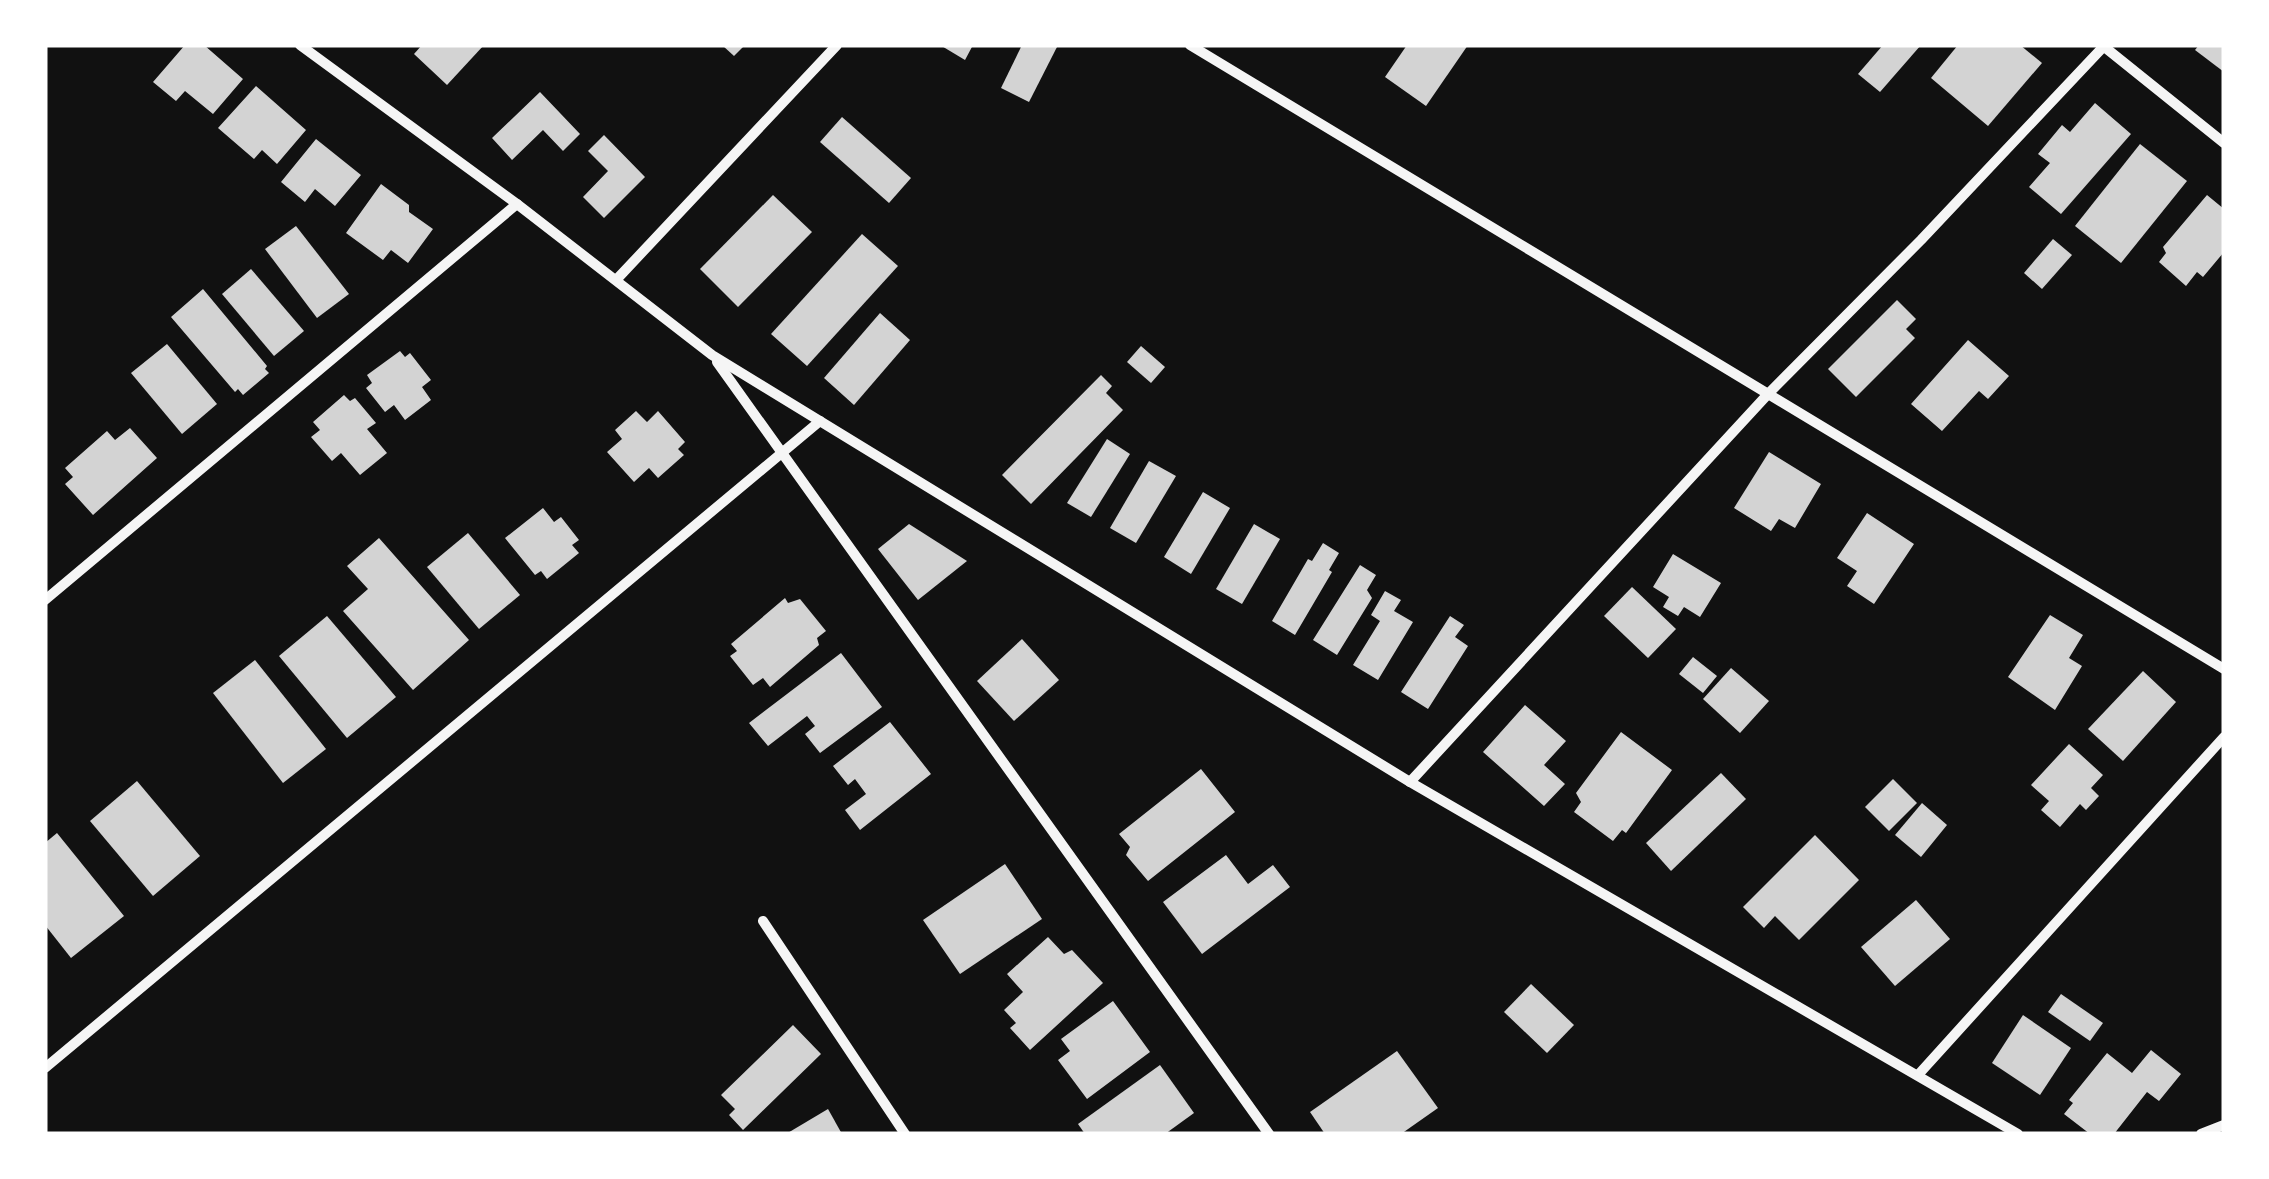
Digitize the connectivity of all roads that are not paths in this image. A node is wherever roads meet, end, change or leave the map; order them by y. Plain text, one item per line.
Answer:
1 (300, 45) edge
2 (837, 45) edge
3 (1190, 45) edge
4 (2104, 46) edge
5 (2224, 144) edge
6 (518, 204) junction
7 (617, 279) junction
8 (712, 355) junction
9 (1768, 394) junction
10 (820, 421) junction
11 (782, 452) junction
12 (45, 600) edge
13 (2224, 669) edge
14 (2224, 737) edge
15 (1410, 782) junction
16 (762, 921) dead end
17 (45, 1068) edge
18 (1918, 1075) junction
19 (2224, 1125) edge
20 (906, 1134) edge
21 (1269, 1134) edge
22 (2018, 1134) edge
23 (2201, 1134) edge

1 - 6 street
2 - 7 street
3 - 9 street
4 - 5 street
4 - 9 street
6 - 7 street
6 - 12 street
7 - 8 street
8 - 10 street
8 - 11 street
9 - 13 street
9 - 15 street
10 - 11 street
10 - 15 street
11 - 17 street
11 - 21 street
14 - 18 street
15 - 18 street
16 - 20 street
18 - 22 street
19 - 23 street

